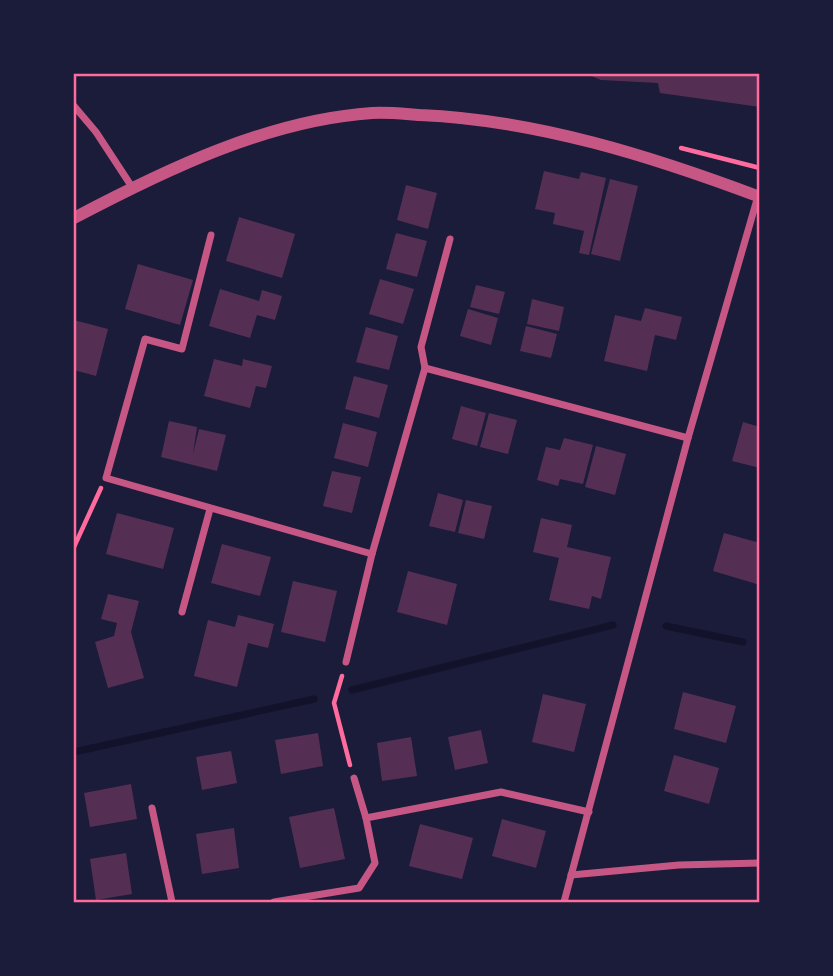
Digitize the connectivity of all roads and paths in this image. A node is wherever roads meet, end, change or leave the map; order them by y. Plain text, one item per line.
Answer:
1 (74, 106) edge
2 (132, 187) junction
3 (759, 197) edge
4 (74, 218) edge
5 (211, 235) dead end
6 (450, 239) dead end
7 (425, 368) junction
8 (688, 438) junction
9 (106, 478) junction
10 (210, 509) junction
11 (74, 547) edge
12 (372, 554) junction
13 (182, 612) dead end
14 (346, 662) joint
15 (354, 778) joint
16 (152, 808) dead end
17 (589, 812) junction
18 (366, 818) junction
19 (760, 863) edge
20 (571, 875) junction
21 (172, 902) edge
22 (274, 902) edge
23 (564, 902) edge

1 - 2 street
2 - 3 street
2 - 4 street
3 - 8 street
5 - 9 street
6 - 7 street
7 - 8 street
7 - 12 street
8 - 17 street
9 - 10 street
9 - 11 path
10 - 12 street
10 - 13 street
12 - 14 street
14 - 15 path
15 - 18 street
16 - 21 street
17 - 18 street
17 - 20 street
18 - 22 street
19 - 20 street
20 - 23 street

